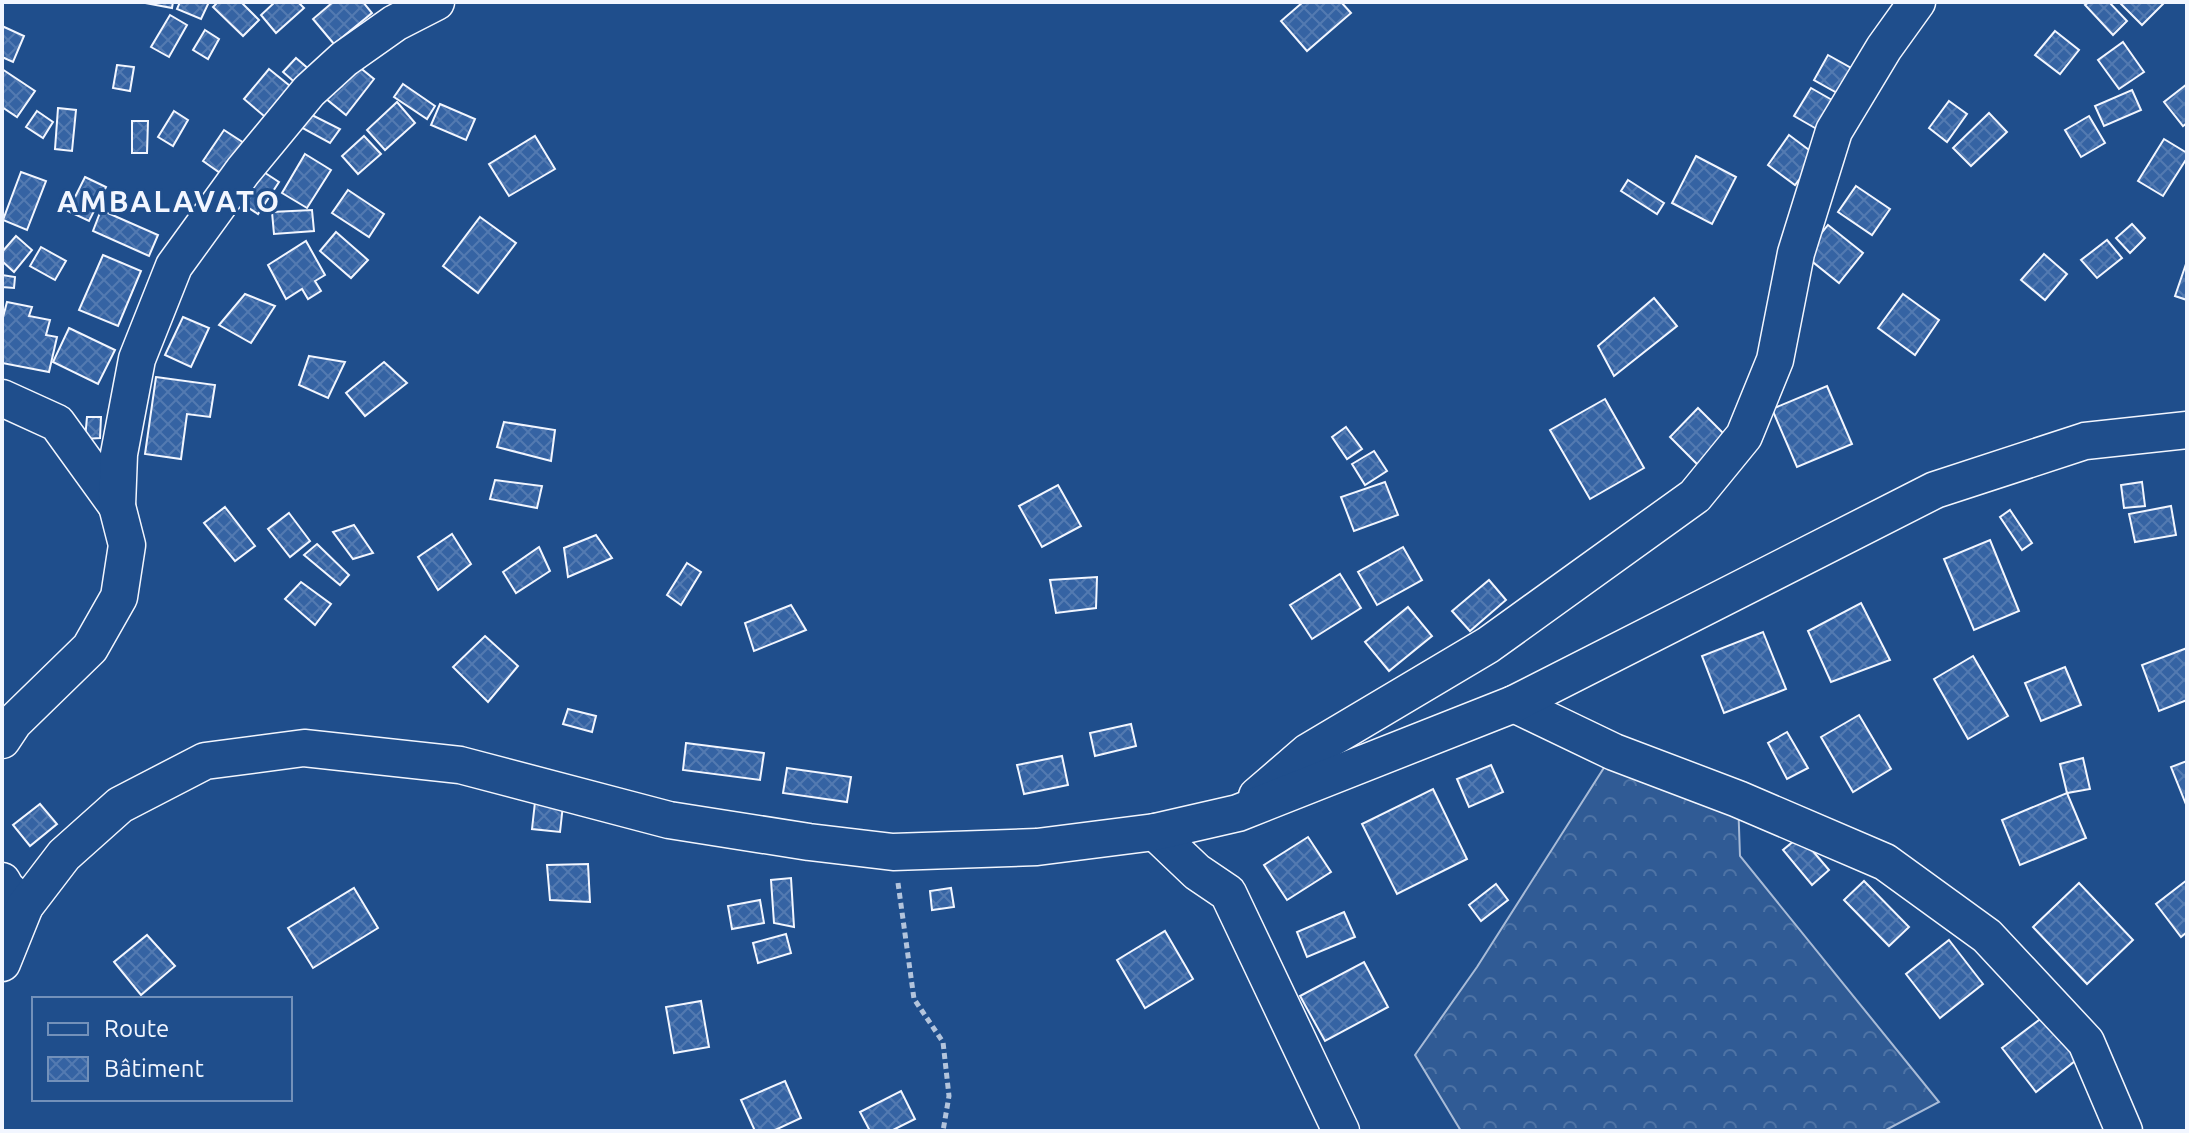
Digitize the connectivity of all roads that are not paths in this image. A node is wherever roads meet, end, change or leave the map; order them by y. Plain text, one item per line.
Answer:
1 (436, 2) edge
2 (1917, 2) edge
3 (2, 398) edge
4 (2187, 430) edge
5 (117, 506) junction
6 (1514, 704) junction
7 (2, 740) edge
8 (1238, 813) junction
9 (1155, 832) junction
10 (13, 894) edge
11 (2, 963) edge
12 (1341, 1131) edge
13 (2124, 1131) edge

1 - 5 street
2 - 8 street
3 - 5 street
4 - 6 street
5 - 7 street
6 - 8 street
6 - 13 street
8 - 9 street
9 - 10 street
9 - 12 street
10 - 11 street

